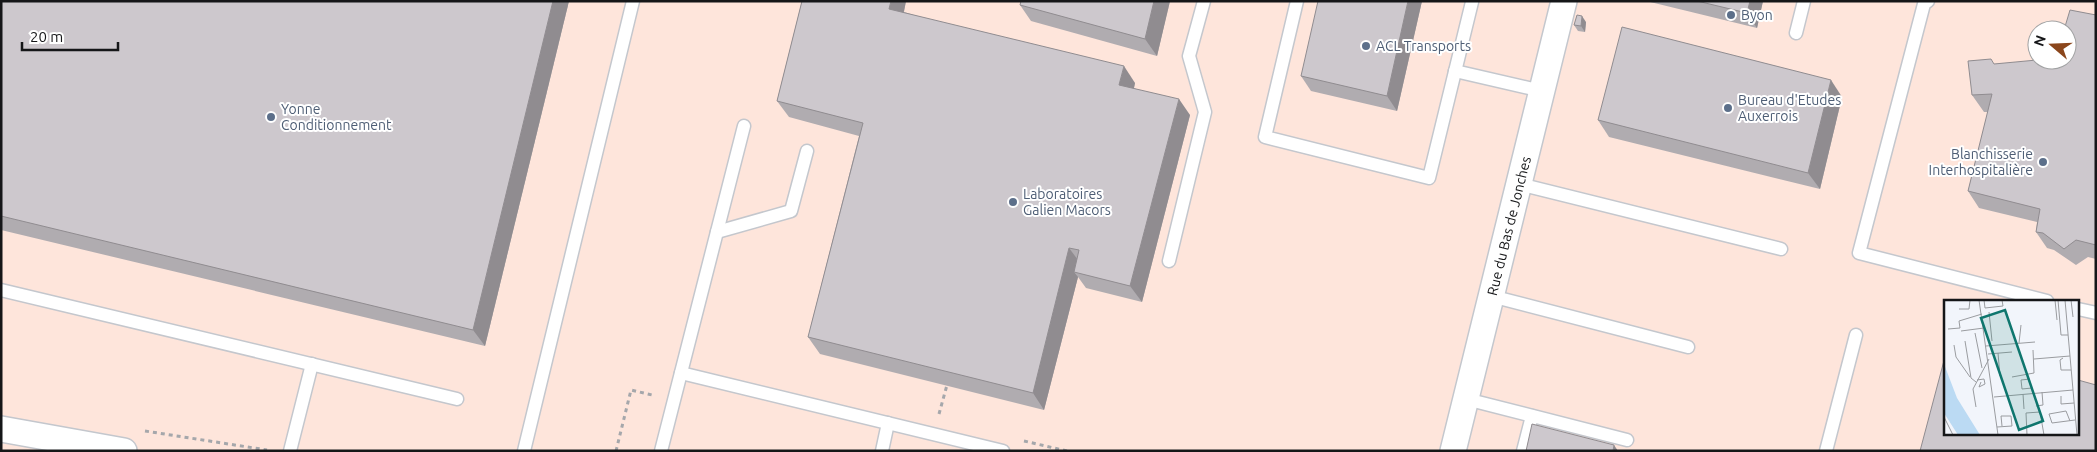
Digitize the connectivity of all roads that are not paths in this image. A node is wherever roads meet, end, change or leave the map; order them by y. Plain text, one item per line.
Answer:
1 (633, 1) edge
2 (1204, 1) edge
3 (1297, 1) edge
4 (1564, 1) edge
5 (1804, 1) edge
6 (1928, 1) edge
7 (1472, 2) edge
8 (1796, 32) dead end
9 (1455, 71) junction
10 (1542, 91) junction
11 (744, 126) dead end
12 (807, 151) dead end
13 (1519, 184) junction
14 (717, 232) junction
15 (1781, 248) dead end
16 (1170, 261) dead end
17 (1, 290) edge
18 (1491, 296) junction
19 (2044, 300) edge
20 (2080, 309) edge
21 (2096, 313) edge
22 (1856, 335) dead end
23 (1688, 347) dead end
24 (312, 364) junction
25 (681, 373) junction
26 (457, 399) dead end
27 (1466, 399) junction
28 (1532, 416) junction
29 (888, 423) junction
30 (1, 429) edge
31 (1627, 440) dead end
32 (124, 451) edge
33 (290, 451) edge
34 (524, 451) edge
35 (661, 451) edge
36 (882, 451) edge
37 (1003, 451) edge
38 (1453, 451) edge
39 (1523, 451) edge
40 (1826, 451) edge

1 - 34 lane
2 - 16 lane
3 - 9 lane
4 - 10 street, Rue du Bas de Jonches
5 - 8 lane
6 - 19 lane
7 - 9 lane
9 - 10 lane
10 - 13 street, Rue du Bas de Jonches
11 - 14 lane
12 - 14 lane
13 - 15 lane
13 - 18 street, Rue du Bas de Jonches
14 - 25 lane
17 - 24 lane
18 - 23 lane
18 - 27 street, Rue du Bas de Jonches
20 - 21 lane
22 - 40 lane
24 - 26 lane
24 - 33 lane
25 - 29 lane
25 - 35 lane
27 - 28 lane
27 - 38 street, Rue du Bas de Jonches
28 - 31 lane
28 - 39 lane
29 - 36 lane
29 - 37 lane
30 - 32 street

